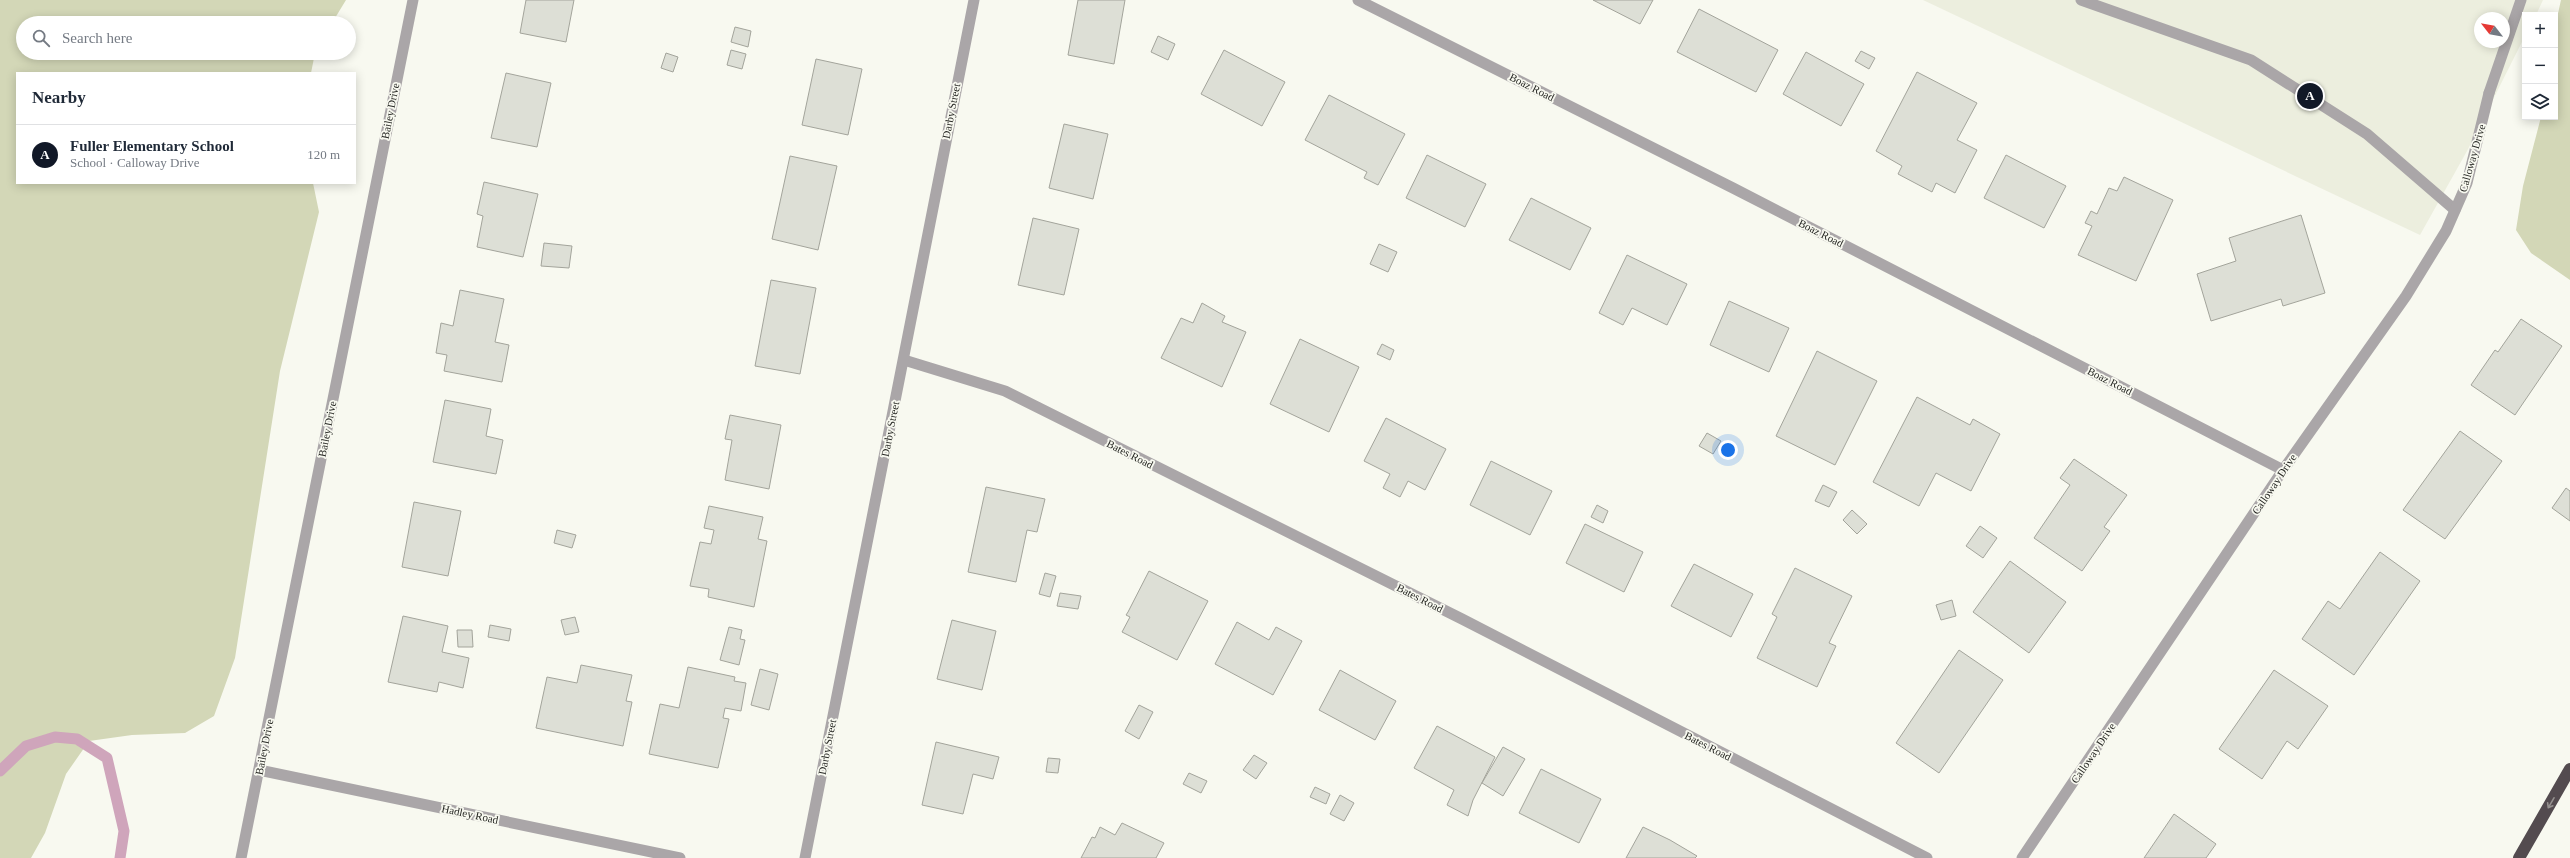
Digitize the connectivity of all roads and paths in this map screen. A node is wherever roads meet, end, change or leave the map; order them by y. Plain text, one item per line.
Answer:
1 (413, 0) edge
2 (974, 0) edge
3 (1358, 0) edge
4 (2081, 0) edge
5 (2521, 0) edge
6 (2455, 210) junction
7 (904, 360) junction
8 (2283, 470) junction
9 (2570, 769) edge
10 (259, 770) junction
11 (241, 858) edge
12 (680, 858) edge
13 (805, 858) edge
14 (1927, 858) edge
15 (2022, 858) edge
16 (2519, 858) edge

1 - 10 street, Bailey Drive
2 - 7 street, Darby Street
3 - 8 street, Boaz Road
4 - 6 street
5 - 6 street, Calloway Drive
6 - 8 street, Calloway Drive
7 - 13 street, Darby Street
7 - 14 street, Bates Road
8 - 15 street, Calloway Drive
9 -> 16 highway
10 - 11 street, Bailey Drive
10 - 12 street, Hadley Road

